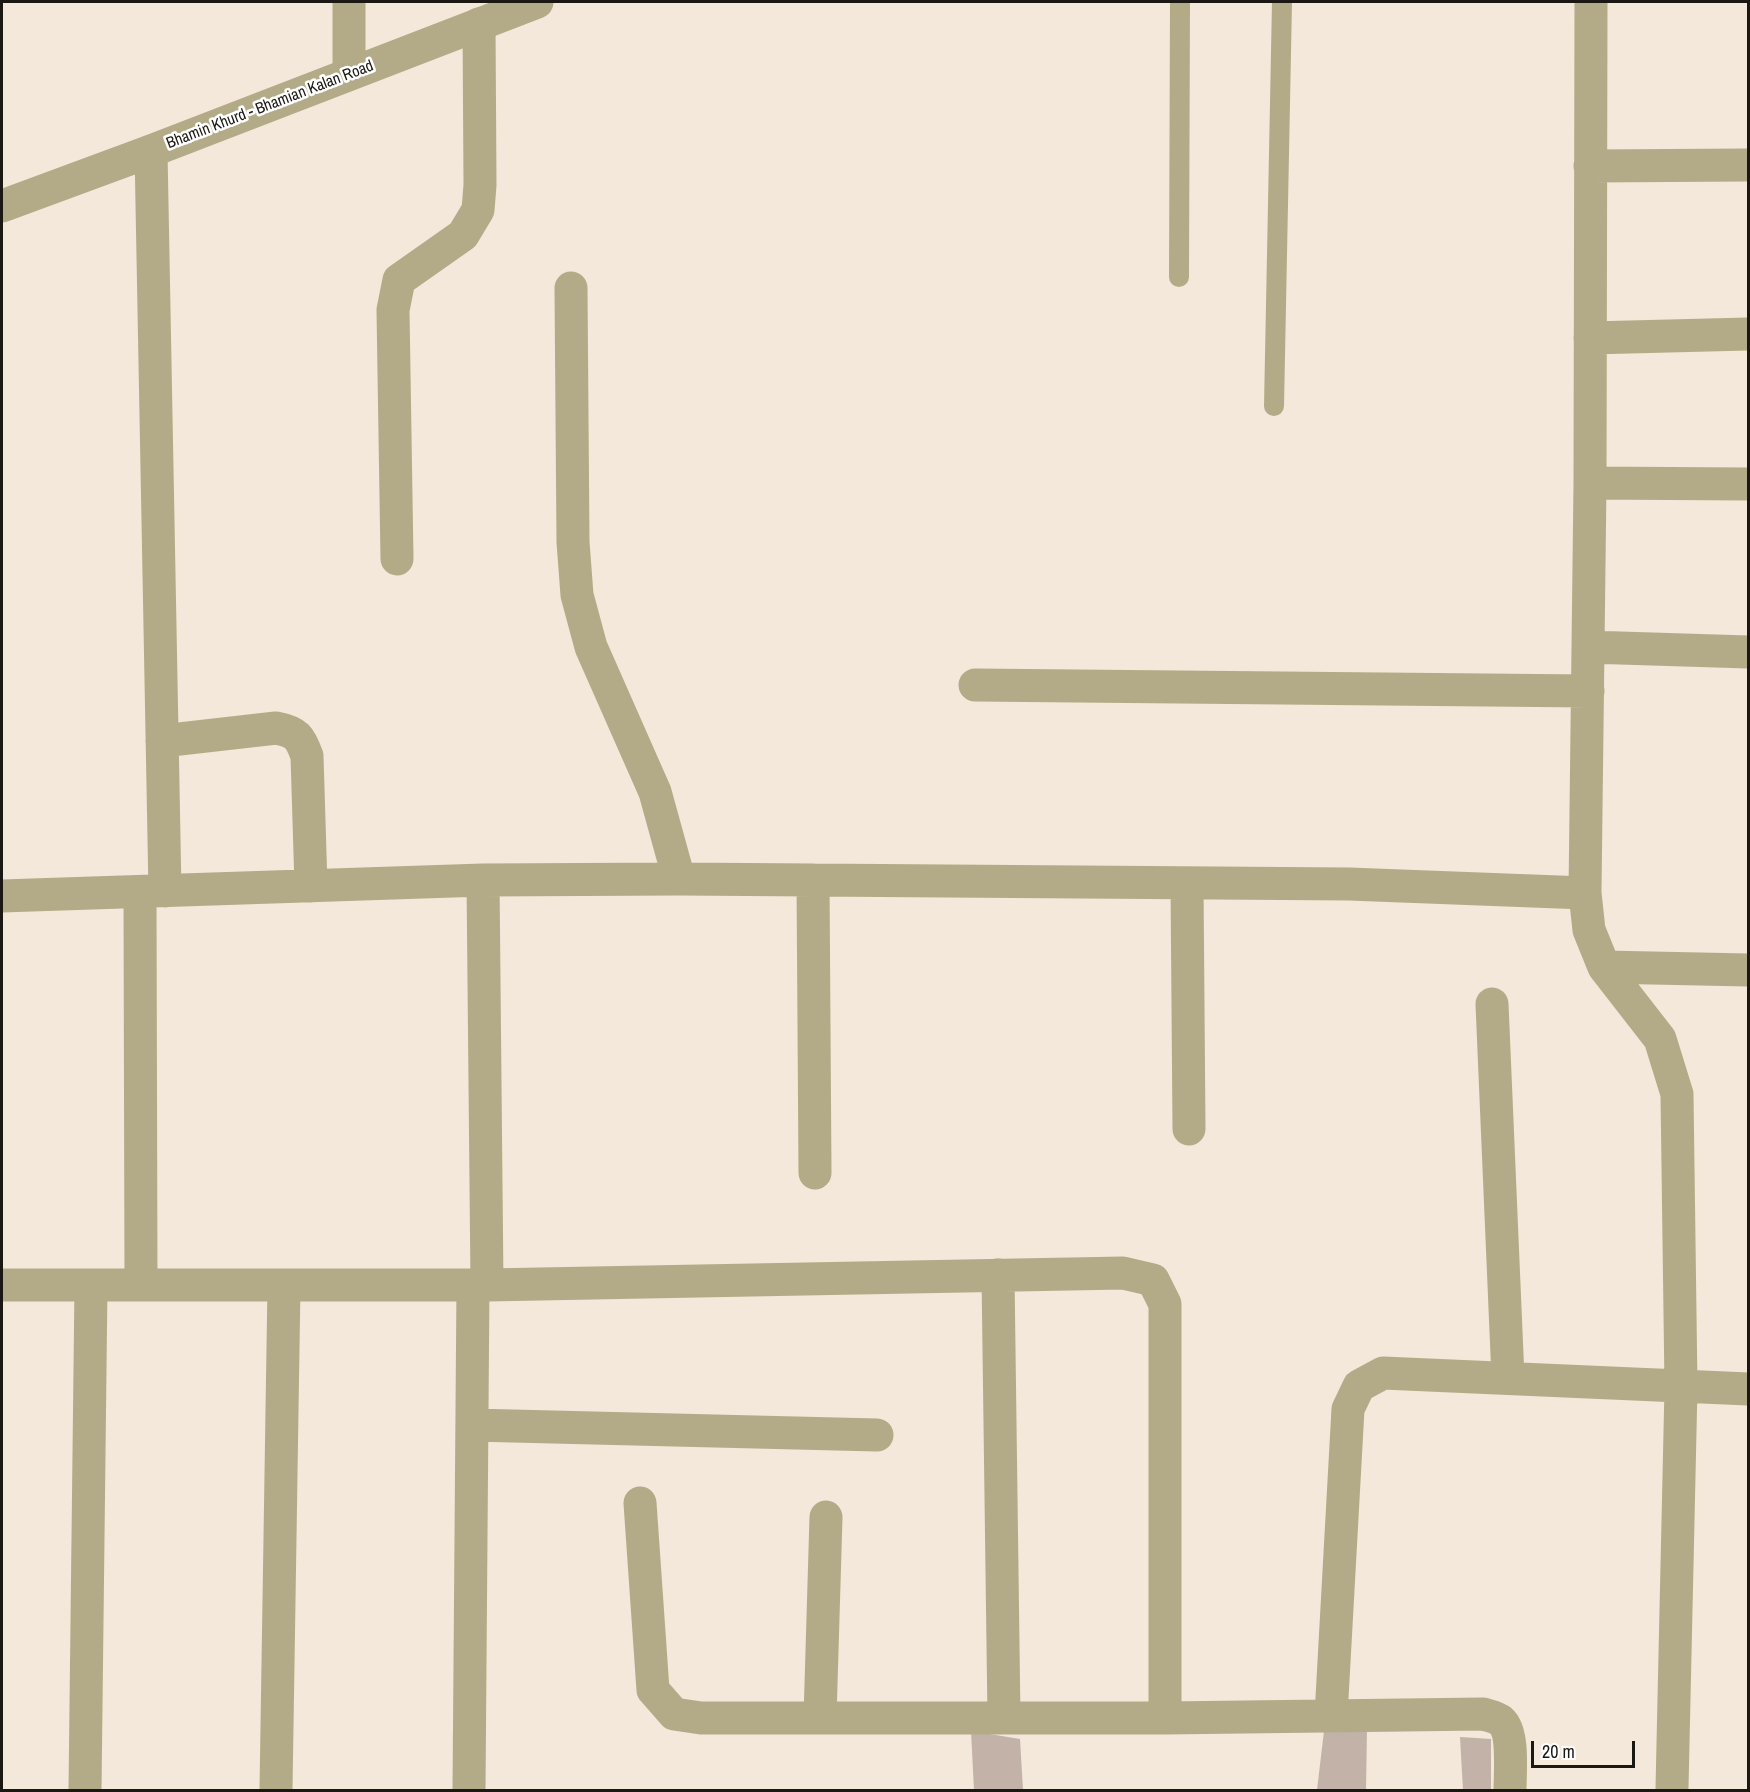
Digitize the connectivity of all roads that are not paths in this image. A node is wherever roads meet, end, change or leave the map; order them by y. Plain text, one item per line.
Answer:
1 (349, 2) edge
2 (537, 2) edge
3 (1180, 2) edge
4 (1282, 2) edge
5 (1590, 2) edge
6 (479, 24) junction
7 (350, 74) junction
8 (152, 151) junction
9 (1749, 165) edge
10 (1590, 166) junction
11 (2, 206) edge
12 (1179, 278) dead end
13 (571, 288) dead end
14 (1749, 334) edge
15 (1590, 338) junction
16 (1274, 406) dead end
17 (1590, 483) junction
18 (1749, 484) edge
19 (397, 559) dead end
20 (1588, 647) junction
21 (1749, 652) edge
22 (975, 685) dead end
23 (1588, 691) junction
24 (162, 741) junction
25 (679, 879) junction
26 (483, 880) junction
27 (813, 880) junction
28 (1187, 883) junction
29 (311, 886) junction
30 (153, 891) junction
31 (1585, 893) junction
32 (2, 896) edge
33 (1604, 967) junction
34 (1749, 970) edge
35 (1492, 1004) dead end
36 (1189, 1129) dead end
37 (815, 1173) dead end
38 (998, 1275) junction
39 (2, 1285) edge
40 (91, 1285) junction
41 (141, 1285) junction
42 (284, 1285) junction
43 (480, 1285) junction
44 (1508, 1378) junction
45 (1681, 1386) junction
46 (1749, 1389) edge
47 (472, 1425) junction
48 (877, 1435) dead end
49 (640, 1503) dead end
50 (826, 1516) dead end
51 (1331, 1716) junction
52 (820, 1718) junction
53 (1004, 1718) junction
54 (1165, 1718) junction
55 (1672, 1788) dead end
56 (85, 1791) edge
57 (276, 1791) edge
58 (469, 1791) edge
59 (1510, 1791) edge

1 - 7 street
2 - 6 street, Bhamin Khurd - Bhamian Kalan Road
3 - 12 lane
4 - 16 lane
5 - 10 street
6 - 7 street, Bhamin Khurd - Bhamian Kalan Road
6 - 19 street
7 - 8 street, Bhamin Khurd - Bhamian Kalan Road
8 - 11 street, Bhamin Khurd - Bhamian Kalan Road
8 - 24 street
9 - 10 street
10 - 15 street
13 - 25 street
14 - 15 street
15 - 17 street
17 - 18 street
17 - 20 street
20 - 21 street
20 - 23 street
22 - 23 street
23 - 31 street
24 - 29 street
24 - 30 street
25 - 26 street
25 - 27 street
26 - 29 street
26 - 43 street
27 - 28 street
27 - 37 street
28 - 31 street
28 - 36 street
29 - 30 street
30 - 32 street
30 - 41 street
31 - 33 street
33 - 34 street
33 - 45 street
35 - 44 street
38 - 43 street
38 - 53 street
38 - 54 street
39 - 40 street
40 - 41 street
40 - 56 street
41 - 42 street
42 - 43 street
42 - 57 street
43 - 47 street
44 - 45 street
44 - 51 street
45 - 46 street
45 - 55 street
47 - 48 street
47 - 58 street
49 - 52 street
50 - 52 street
51 - 54 street
51 - 59 street
52 - 53 street
53 - 54 street

